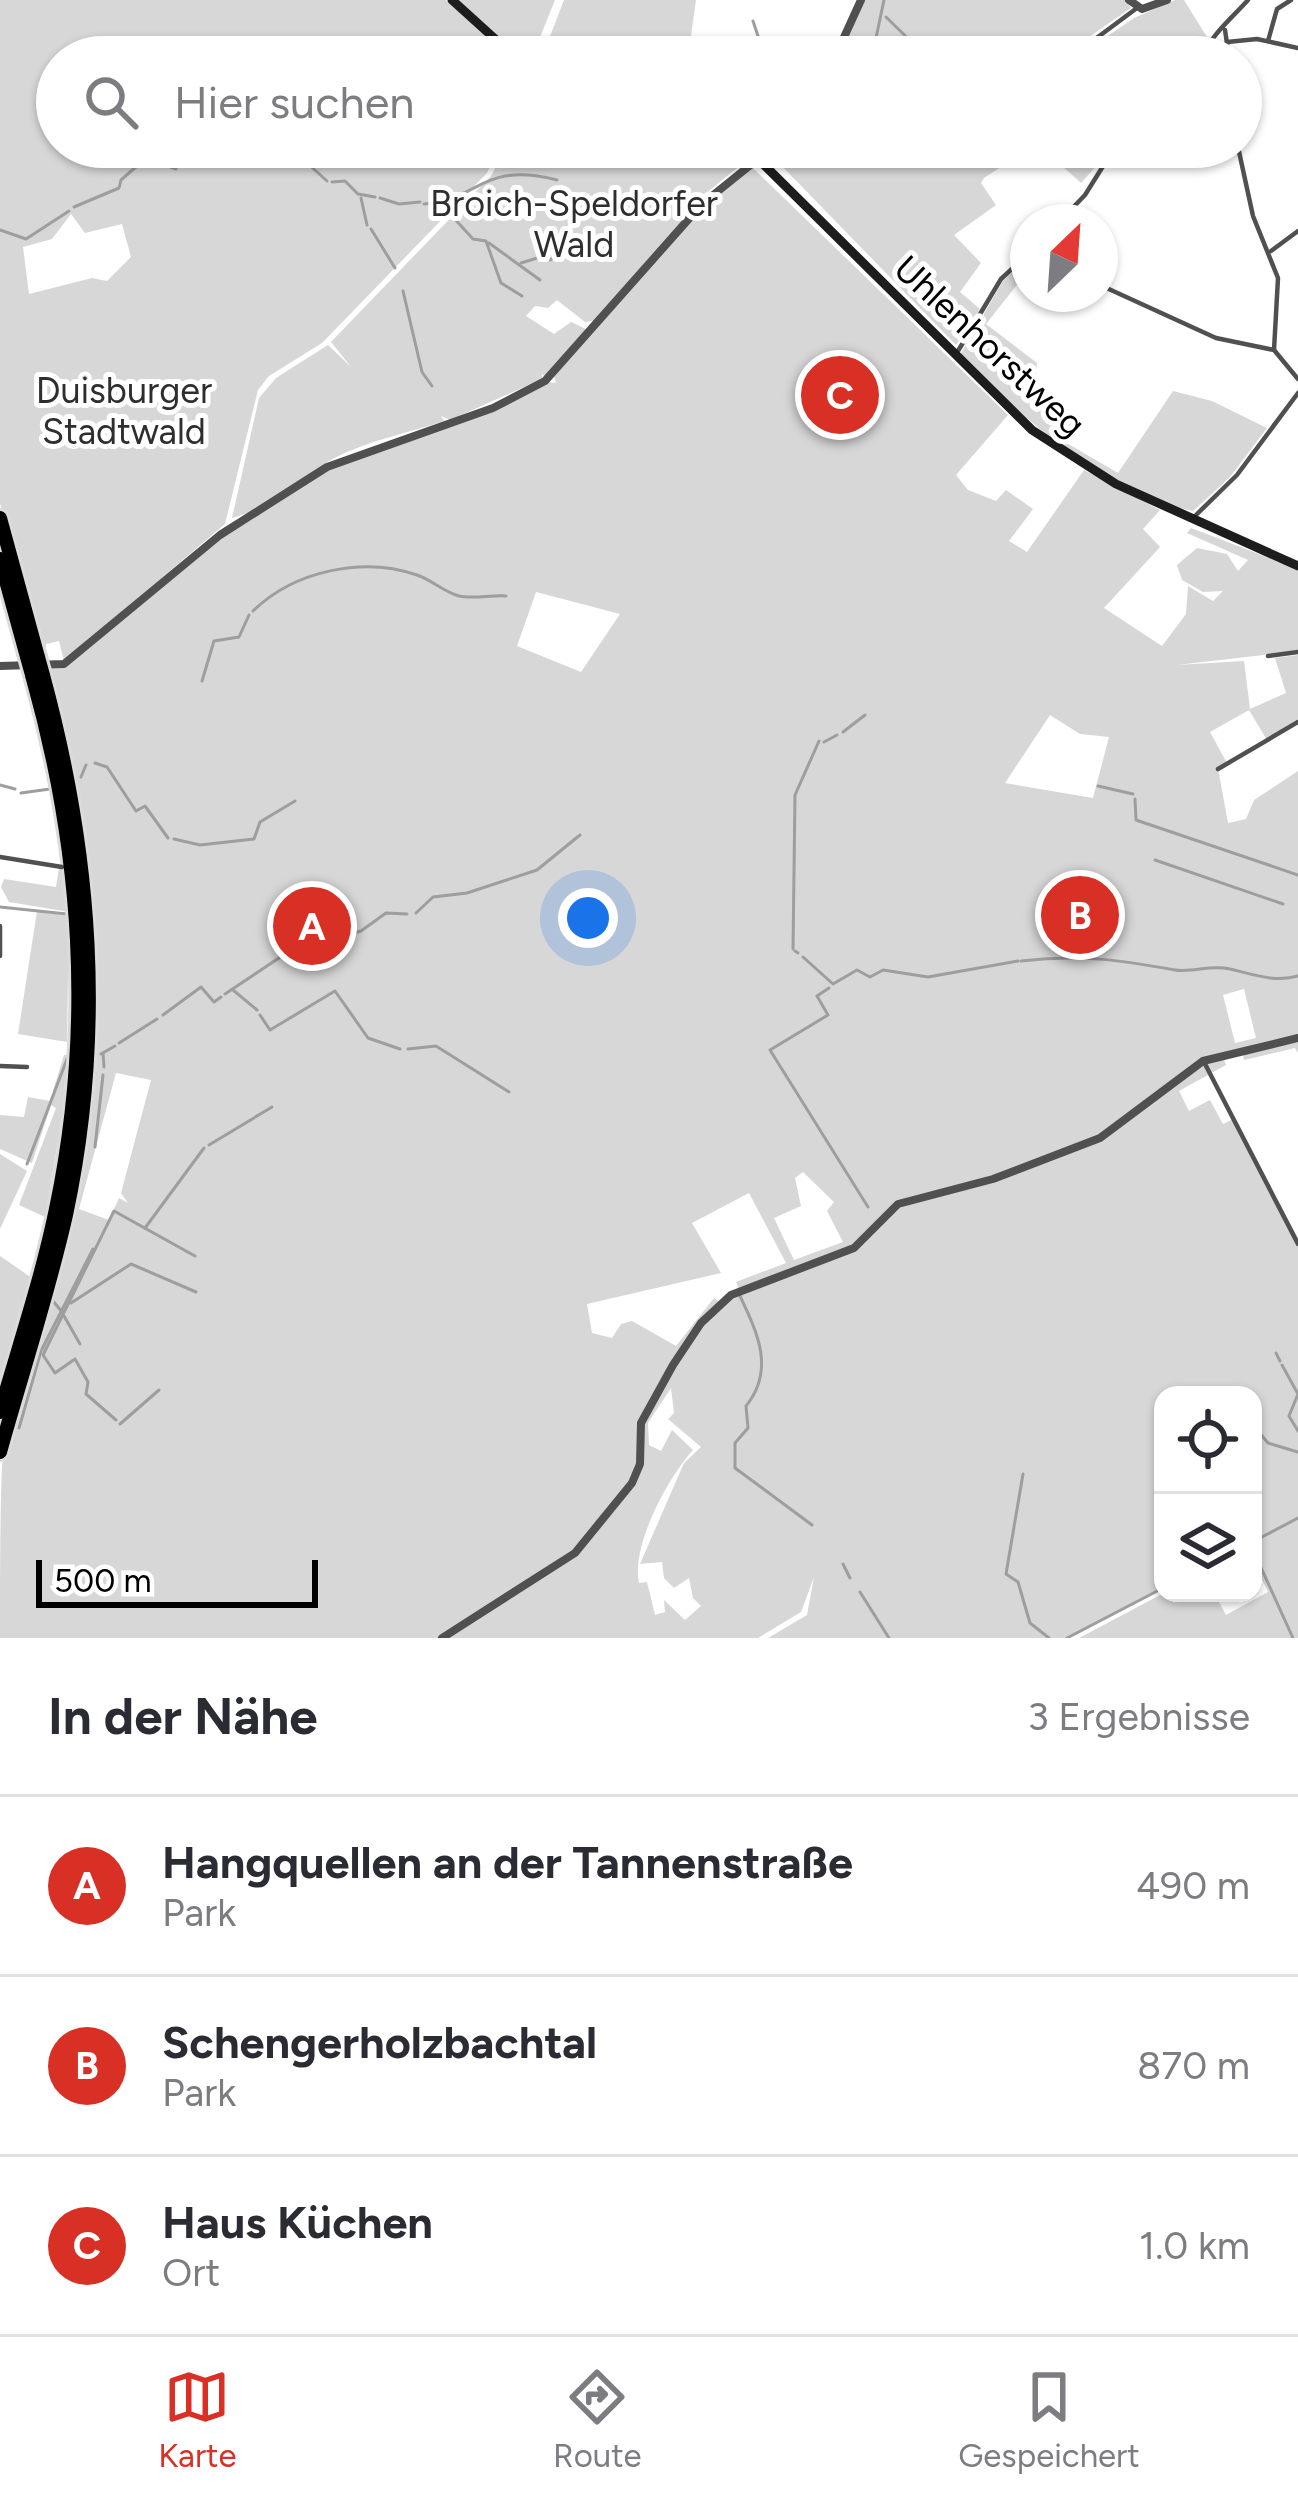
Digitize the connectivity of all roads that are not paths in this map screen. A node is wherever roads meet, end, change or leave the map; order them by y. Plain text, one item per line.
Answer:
1 (452, 0) edge
2 (861, 0) edge
3 (1167, 0) edge
4 (1248, 0) edge
5 (1291, 0) edge
6 (1133, 4) edge
7 (1226, 31) junction
8 (491, 36) edge
9 (845, 36) edge
10 (1096, 36) edge
11 (1217, 36) edge
12 (1226, 36) edge
13 (1262, 41) edge
14 (1268, 41) junction
15 (1298, 48) edge
16 (749, 168) edge
17 (767, 168) edge
18 (1102, 168) edge
19 (1243, 168) edge
20 (1077, 204) edge
21 (1298, 231) edge
22 (1271, 251) junction
23 (1010, 270) edge
24 (1118, 293) edge
25 (1274, 350) junction
26 (954, 357) junction
27 (1298, 379) edge
28 (1298, 393) edge
29 (0, 518) edge
30 (1191, 519) junction
31 (0, 559) edge
32 (1298, 566) edge
33 (1298, 652) edge
34 (1268, 656) dead end
35 (32, 657) junction
36 (0, 666) edge
37 (37, 675) junction
38 (1298, 722) edge
39 (1218, 769) dead end
40 (0, 857) edge
41 (62, 867) dead end
42 (0, 926) edge
43 (0, 956) edge
44 (1298, 1038) edge
45 (1203, 1061) junction
46 (0, 1066) edge
47 (27, 1066) dead end
48 (1298, 1244) edge
49 (0, 1412) edge
50 (0, 1452) edge
51 (442, 1638) edge

1 - 8 main road
2 - 9 street
3 - 6 street
4 - 7 street
5 - 14 street
6 - 10 street
7 - 11 street
7 - 12 street
13 - 14 street
14 - 15 street
16 - 36 street
17 - 26 main road, Uhlenhorstweg
18 - 20 street
19 - 22 street
21 - 22 street
22 - 25 street
23 - 26 street
24 - 25 street
25 - 27 street
26 - 30 main road, Uhlenhorstweg
28 - 30 street
29 - 35 highway
30 - 32 main road, Uhlenhorstweg
31 - 35 highway
33 - 34 street
35 - 37 highway, bridge
37 - 49 highway
37 - 50 highway
38 - 39 street
40 - 41 street
42 - 43 street
44 - 45 street
45 - 48 street
45 - 51 street
46 - 47 street

